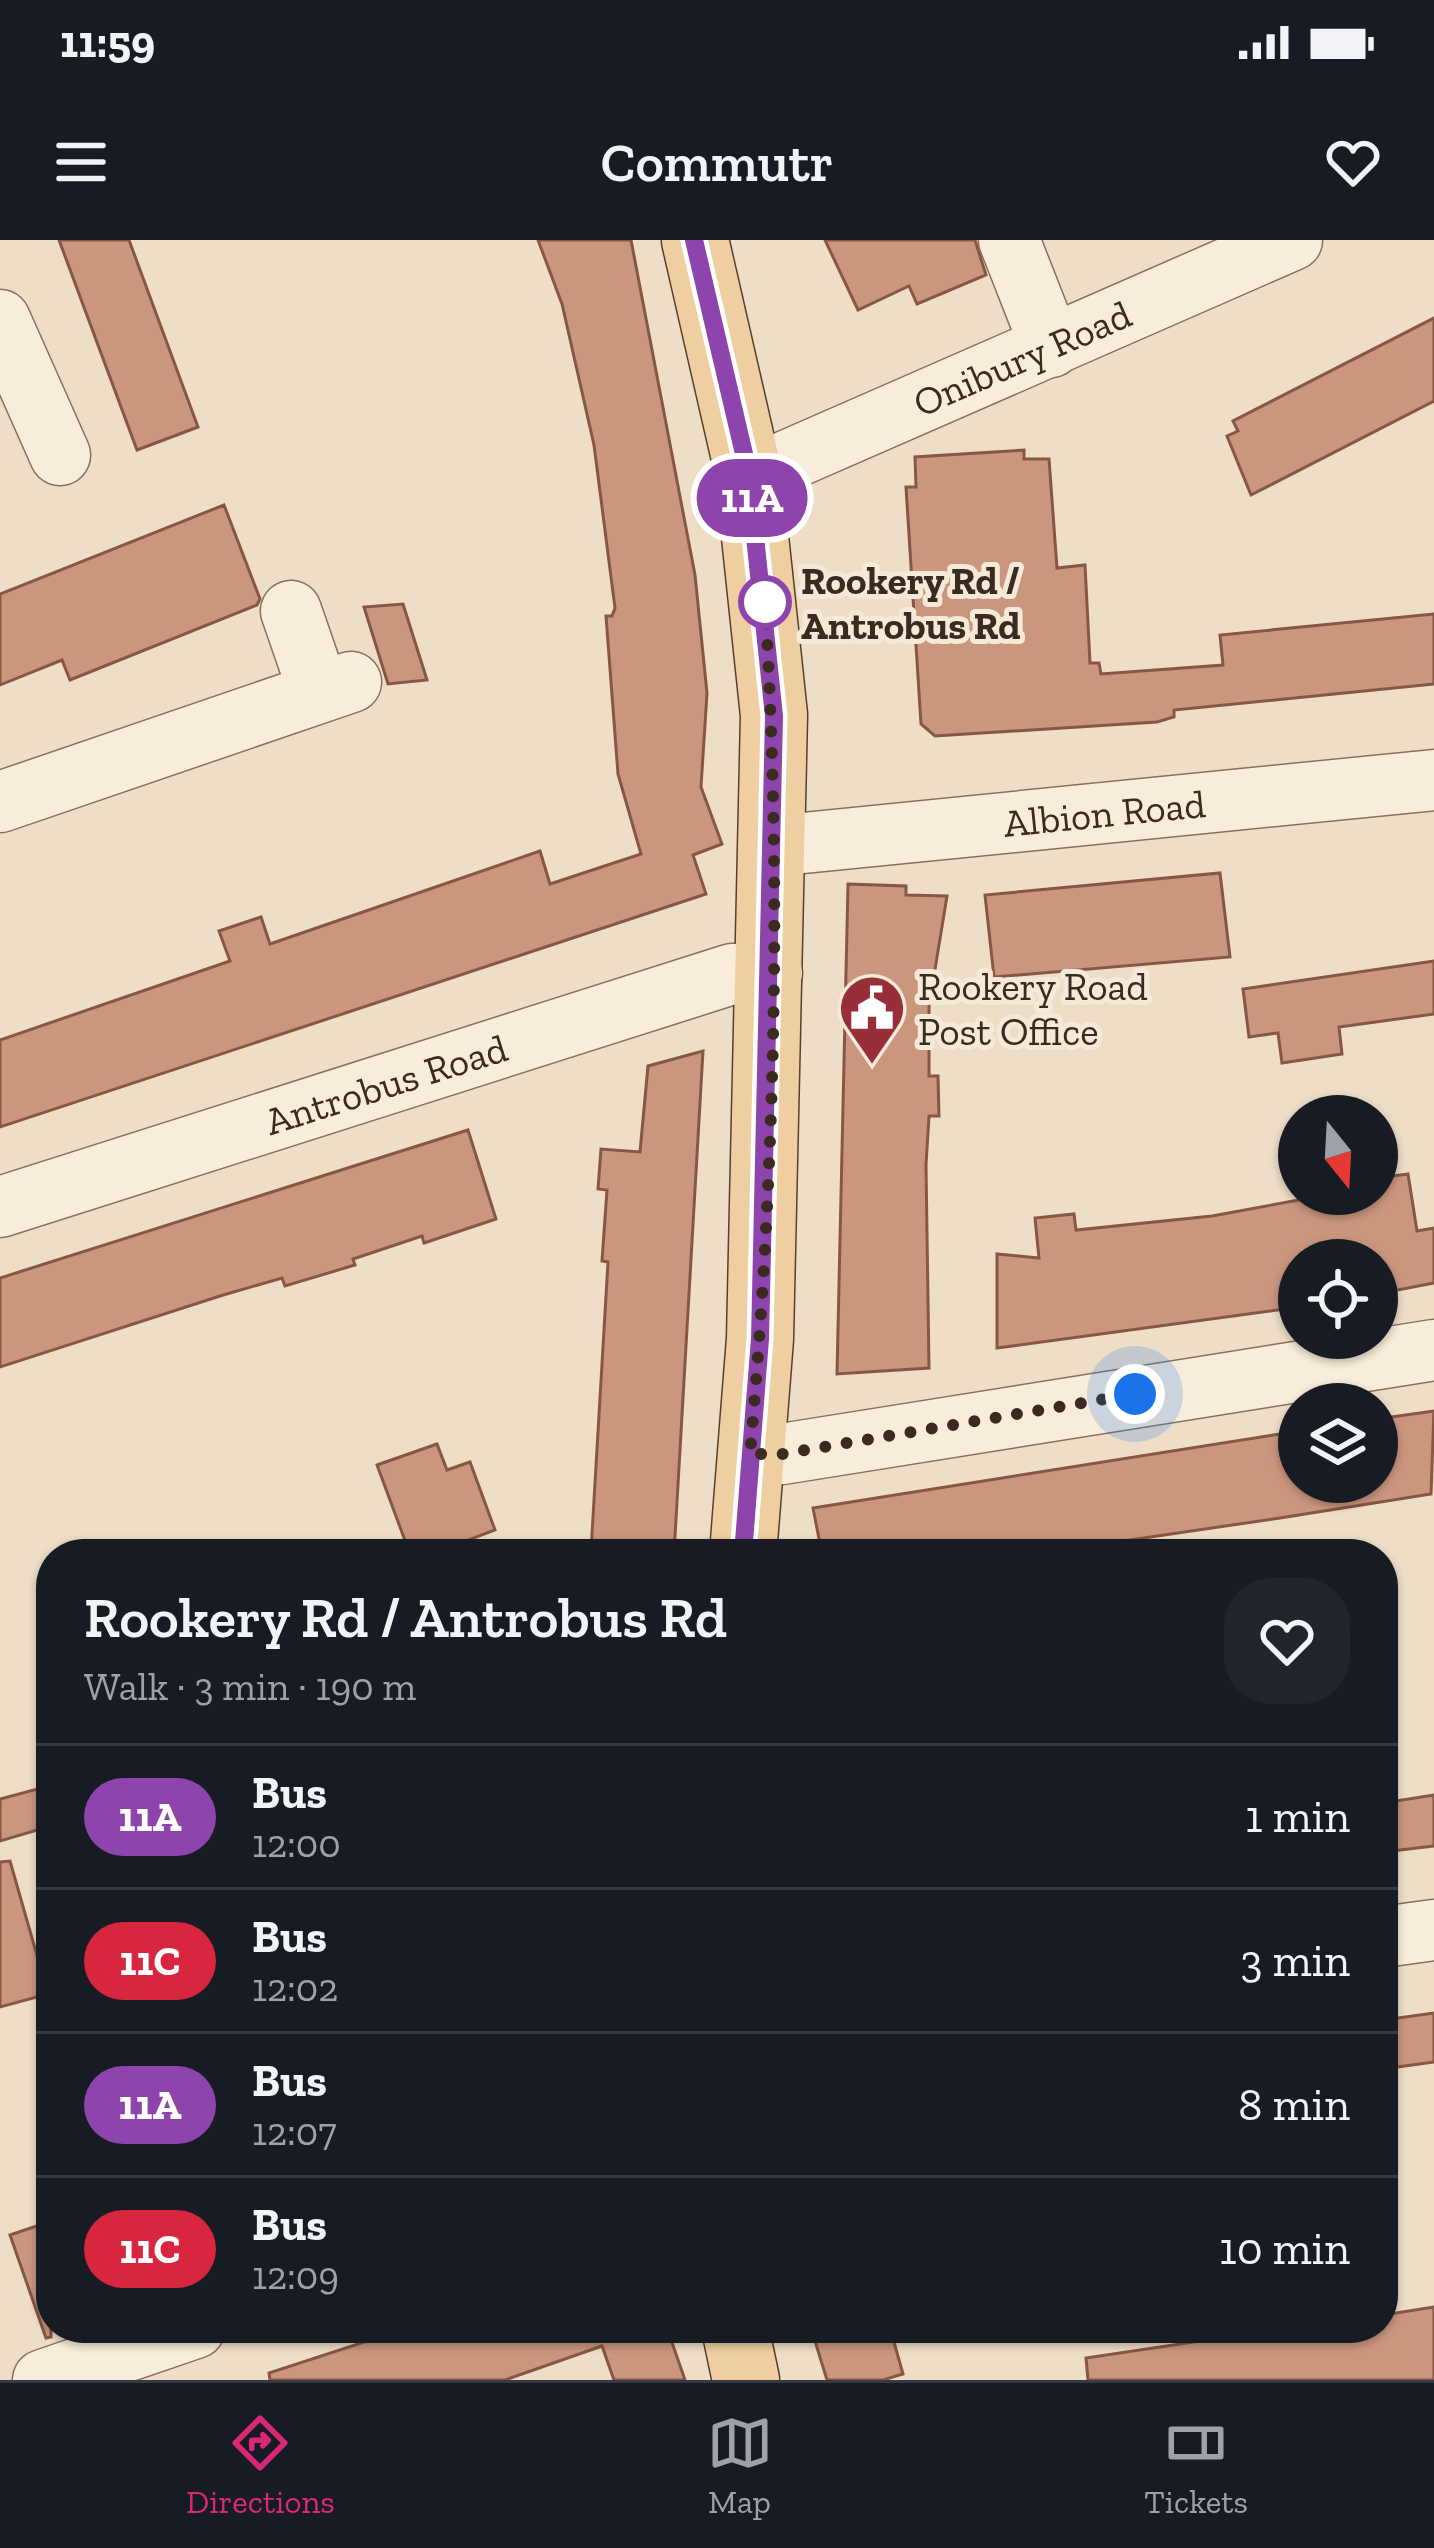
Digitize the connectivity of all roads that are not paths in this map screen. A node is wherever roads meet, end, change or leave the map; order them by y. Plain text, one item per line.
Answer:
1 (694, 240) edge
2 (1009, 240) edge
3 (1292, 240) edge
4 (0, 320) edge
5 (1052, 347) junction
6 (60, 454) dead end
7 (748, 471) junction
8 (291, 611) dead end
9 (1434, 780) edge
10 (0, 802) edge
11 (773, 846) junction
12 (772, 973) junction
13 (0, 1208) edge
14 (1434, 1350) edge
15 (750, 1454) junction
16 (743, 1539) edge
17 (1434, 1930) edge
18 (1398, 1935) edge
19 (151, 2343) edge
20 (739, 2343) edge
21 (43, 2380) edge
22 (746, 2380) edge

1 - 7 main road
2 - 5 street
3 - 5 street, Onibury Road
4 - 6 street
5 - 7 street, Onibury Road
7 - 11 main road
8 - 10 street
9 - 11 street, Albion Road
11 - 12 main road
12 - 13 street, Antrobus Road
12 - 15 main road
14 - 15 street
15 - 16 main road
17 - 18 street
19 - 21 street
20 - 22 main road

